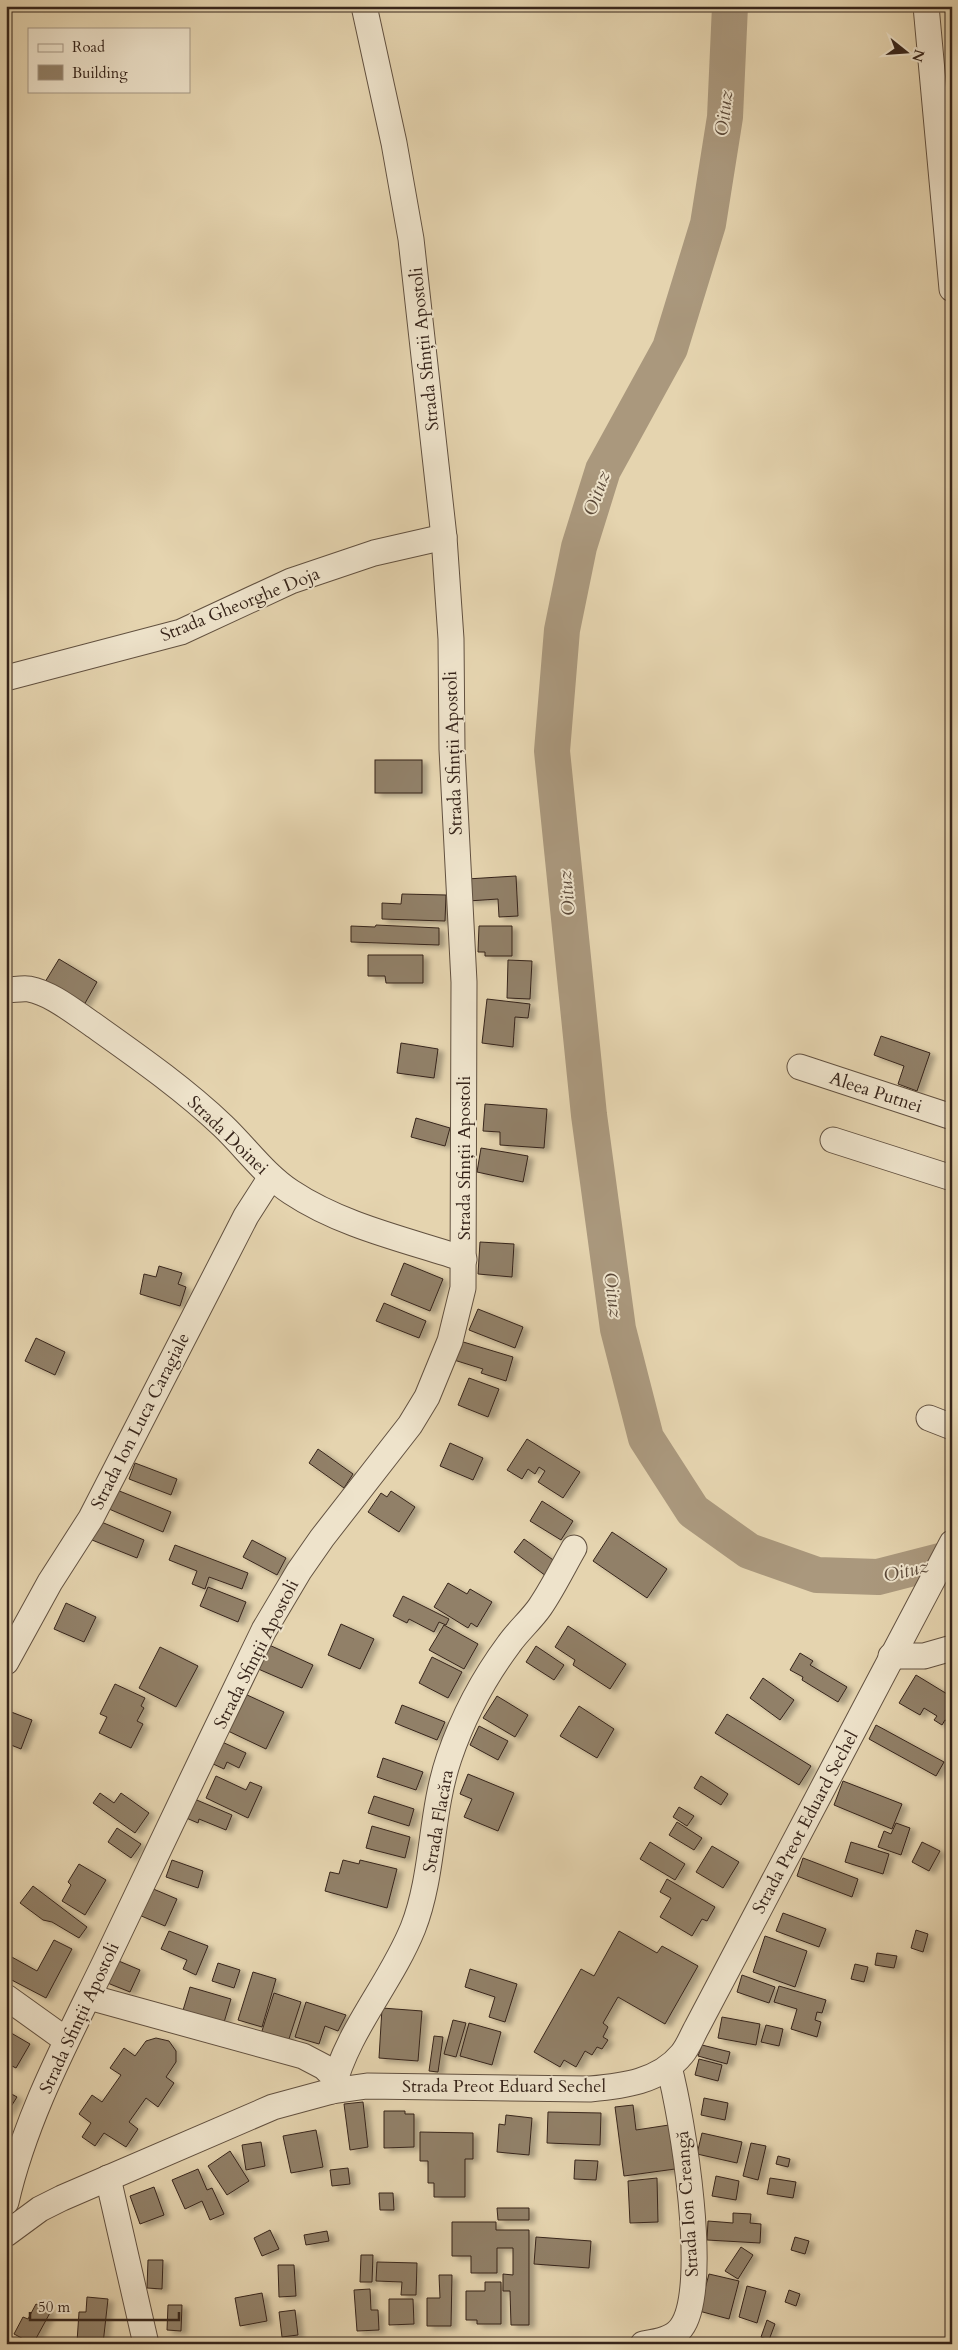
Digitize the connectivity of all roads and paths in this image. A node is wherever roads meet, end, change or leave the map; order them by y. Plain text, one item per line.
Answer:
1 (364, 6) edge
2 (926, 6) edge
3 (950, 241) edge
4 (952, 289) edge
5 (444, 537) junction
6 (6, 678) edge
7 (6, 990) edge
8 (800, 1067) dead end
9 (952, 1117) edge
10 (833, 1140) dead end
11 (271, 1177) junction
12 (952, 1178) edge
13 (464, 1259) junction
14 (952, 1543) edge
15 (574, 1548) dead end
16 (952, 1648) edge
17 (894, 1650) junction
18 (6, 1662) edge
19 (6, 1997) edge
20 (88, 1997) junction
21 (66, 2040) junction
22 (669, 2068) junction
23 (333, 2084) junction
24 (108, 2178) junction
25 (6, 2202) edge
26 (6, 2234) edge
27 (146, 2344) edge
28 (642, 2344) edge

1 - 5 street, Strada Sfinții Apostoli
2 - 3 street
3 - 4 street
5 - 6 street, Strada Gheorghe Doja
5 - 13 street, Strada Sfinții Apostoli
7 - 11 street, Strada Doinei
8 - 9 street, Aleea Putnei
10 - 12 street
11 - 13 street, Strada Doinei
11 - 18 street, Strada Ion Luca Caragiale
13 - 20 street, Strada Sfinții Apostoli
14 - 17 street, Strada Preot Eduard Sechel
15 - 23 street, Strada Flacăra
16 - 17 street
17 - 22 street, Strada Preot Eduard Sechel
19 - 21 street
20 - 21 street, Strada Sfinții Apostoli
20 - 23 street
21 - 25 street, Strada Sfinții Apostoli
22 - 23 street, Strada Preot Eduard Sechel
22 - 28 street, Strada Ion Creangă
23 - 24 street, Strada Preot Eduard Sechel
24 - 26 street, Strada Preot Eduard Sechel
24 - 27 street

